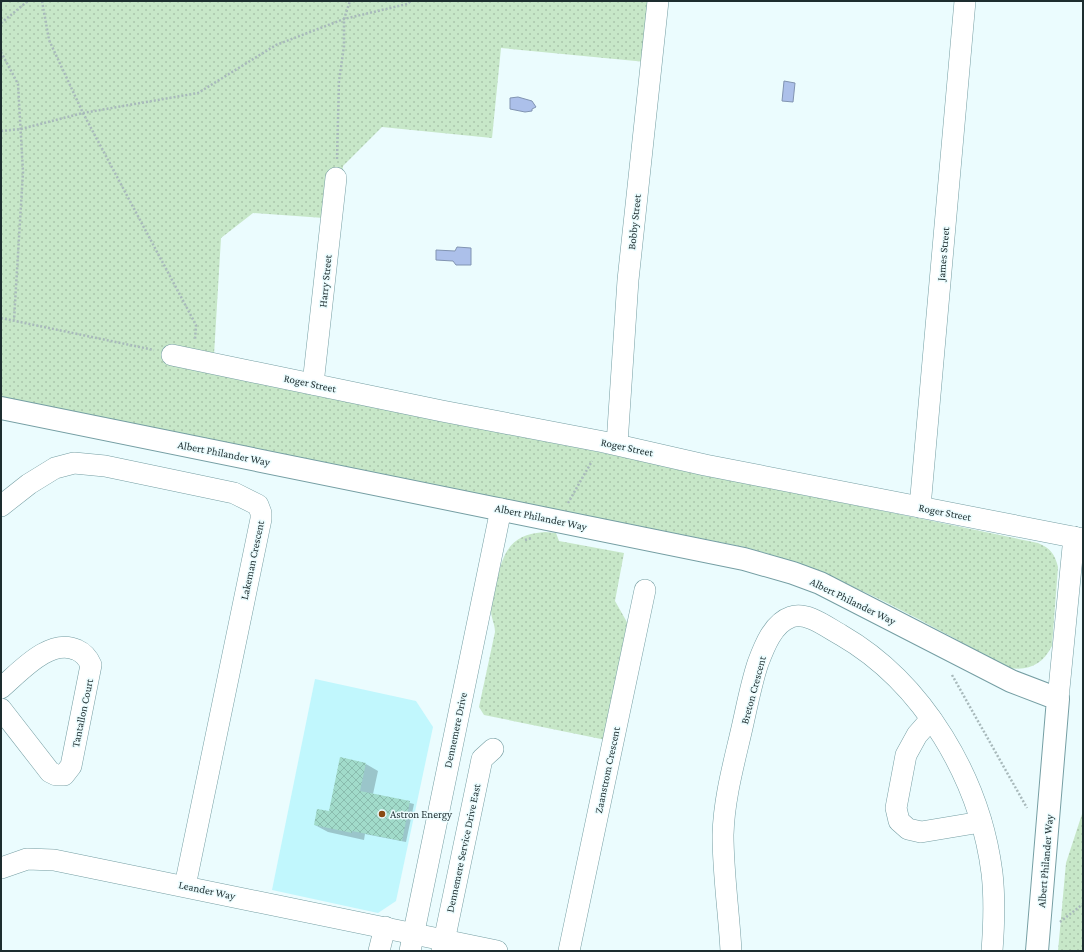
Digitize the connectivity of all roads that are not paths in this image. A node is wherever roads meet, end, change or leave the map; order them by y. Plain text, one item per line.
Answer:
1 (658, 1) edge
2 (965, 1) edge
3 (336, 178) road end
4 (172, 354) road end
5 (313, 384) junction
6 (1, 408) edge
7 (608, 443) junction
8 (1, 506) edge
9 (920, 507) junction
10 (500, 509) junction
11 (1079, 538) edge
12 (645, 590) dead end
13 (1, 688) edge
14 (1058, 699) junction
15 (1, 709) edge
16 (931, 719) junction
17 (493, 749) dead end
18 (981, 822) junction
19 (1, 868) edge
20 (185, 886) junction
21 (385, 927) junction
22 (412, 942) edge
23 (443, 945) edge
24 (380, 951) edge
25 (497, 951) edge
26 (569, 951) edge
27 (732, 951) edge
28 (992, 951) edge
29 (1037, 951) edge

1 - 7 street, Bobby Street
2 - 9 street, James Street
3 - 5 street, Harry Street
4 - 5 street, Roger Street
5 - 7 street, Roger Street
6 - 10 street, Albert Philander Way
7 - 9 street, Roger Street
8 - 20 street, Lakeman Crescent
9 - 11 street, Roger Street
10 - 14 street, Albert Philander Way
10 - 22 street, Dennemere Drive
11 - 14 street, Albert Philander Way
12 - 26 street, Zaanstrom Crescent
13 - 15 street, Tantallon Court
14 - 29 street, Albert Philander Way
16 - 18 street, Breton Crescent
16 - 18 street
16 - 27 street, Breton Crescent
17 - 23 street, Dennemere Service Drive East
18 - 28 street, Breton Crescent
19 - 20 street, Leander Way
20 - 21 street, Leander Way
21 - 22 street, Leander Way
21 - 24 street
22 - 23 street, Leander Way
23 - 25 street, Leander Way

